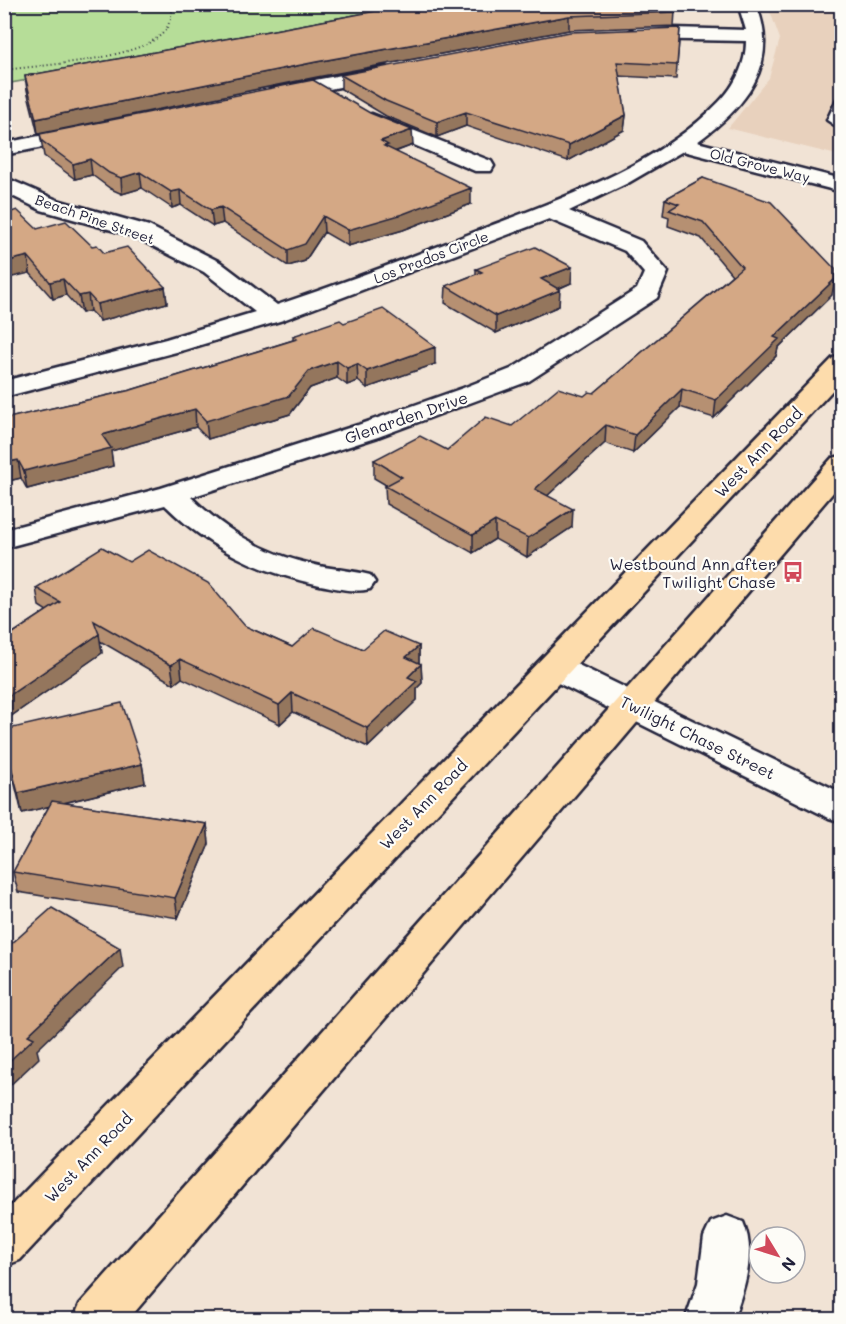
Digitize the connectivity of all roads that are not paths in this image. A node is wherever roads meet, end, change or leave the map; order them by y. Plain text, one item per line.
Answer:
1 (747, 4) edge
2 (621, 34) edge
3 (757, 36) junction
4 (399, 70) edge
5 (317, 85) junction
6 (259, 97) edge
7 (842, 99) edge
8 (842, 126) edge
9 (97, 130) edge
10 (699, 131) junction
11 (679, 144) junction
12 (4, 149) edge
13 (483, 166) dead end
14 (842, 166) edge
15 (4, 183) edge
16 (842, 186) edge
17 (550, 211) junction
18 (274, 315) junction
19 (842, 364) edge
20 (4, 389) edge
21 (842, 464) edge
22 (171, 494) junction
23 (4, 539) edge
24 (359, 582) dead end
25 (554, 667) junction
26 (633, 705) junction
27 (842, 809) edge
28 (727, 1237) dead end
29 (4, 1245) edge
30 (97, 1320) edge
31 (709, 1320) edge

1 - 3 street, Los Prados Circle
2 - 3 street
3 - 10 street, Los Prados Circle
4 - 5 street
5 - 6 street
5 - 13 street
7 - 8 lane
9 - 12 street
10 - 11 street, Los Prados Circle
10 - 14 street, Old Grove Way
11 - 16 street, Old Grove Way
11 - 17 street, Los Prados Circle
15 - 18 street, Beach Pine Street
17 - 18 street, Los Prados Circle
17 - 22 street, Glenarden Drive
18 - 20 street, Los Prados Circle
19 - 25 main road, West Ann Road
21 - 26 main road
22 - 23 street, Glenarden Drive
22 - 24 street
25 - 26 street, Twilight Chase Street
25 - 29 main road, West Ann Road
26 - 27 street, Twilight Chase Street
26 - 30 main road
28 - 31 street

